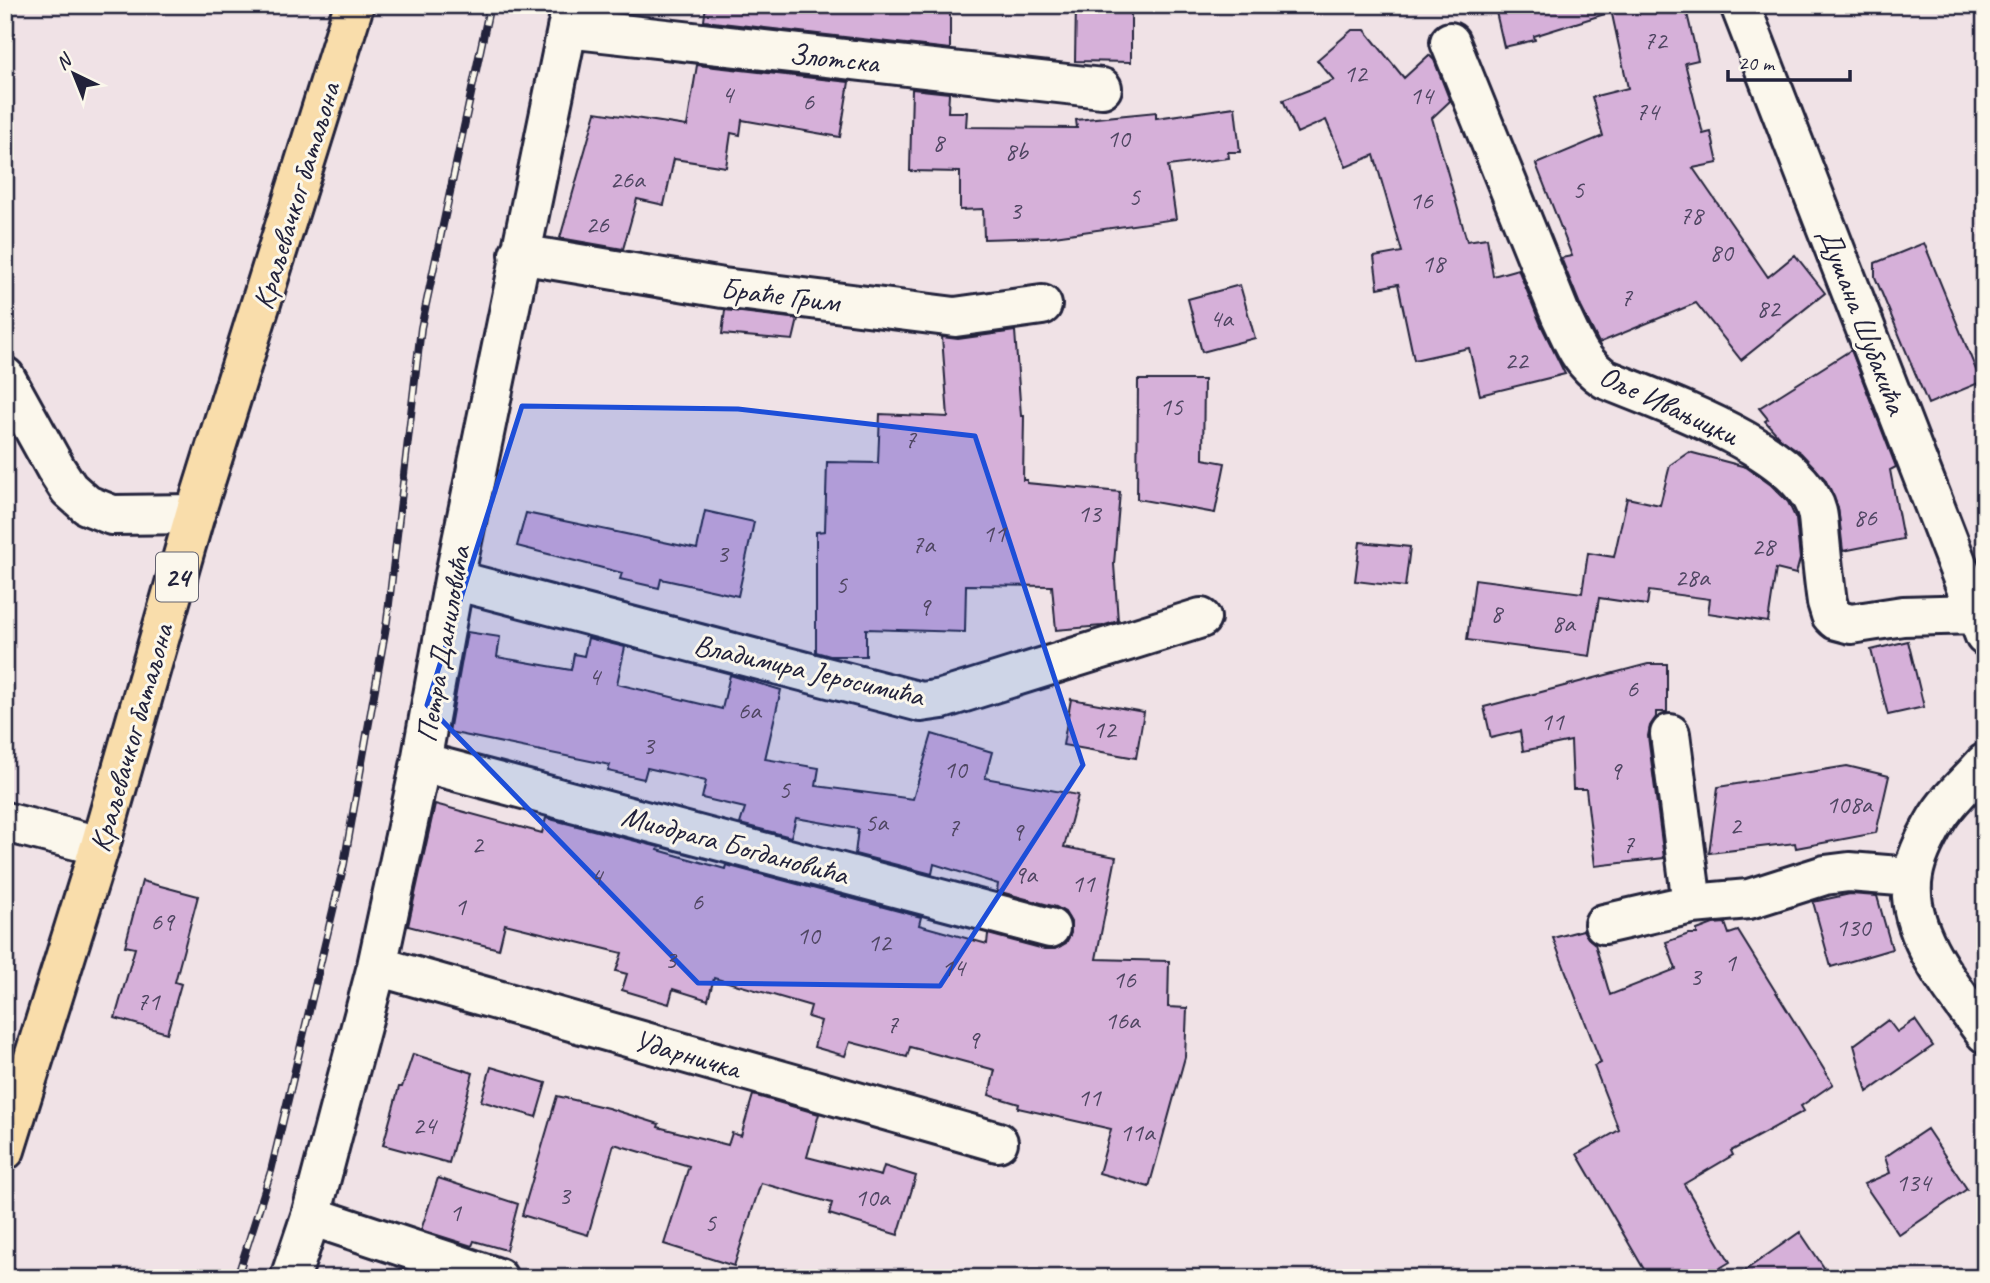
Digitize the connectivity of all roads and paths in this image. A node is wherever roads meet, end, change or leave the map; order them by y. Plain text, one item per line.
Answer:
1 (354, 5) edge
2 (1740, 5) edge
3 (570, 16) edge
4 (1450, 42) dead end
5 (1102, 88) dead end
6 (519, 254) junction
7 (1042, 305) dead end
8 (5, 377) edge
9 (195, 514) junction
10 (454, 580) junction
11 (1201, 618) dead end
12 (1981, 625) edge
13 (1671, 734) dead end
14 (421, 762) junction
15 (1985, 763) edge
16 (5, 822) edge
17 (100, 846) junction
18 (1912, 877) junction
19 (1692, 904) junction
20 (1604, 924) dead end
21 (1050, 928) dead end
22 (377, 967) junction
23 (1985, 1033) edge
24 (9, 1126) edge
25 (998, 1142) dead end
26 (311, 1216) junction
27 (290, 1278) edge
28 (498, 1278) edge

1 - 9 main road, Краљевачког батаљона / 24
2 - 12 street, Душана Шубакића
3 - 5 street, Злотска
3 - 6 street, Петра Даниловића
4 - 12 street, Оље Ивањицки
6 - 7 street, Браће Грим
6 - 10 street, Петра Даниловића
8 - 9 street
9 - 17 main road, Краљевачког батаљона / 24
10 - 11 street, Владимира Јеросимића
10 - 14 street, Петра Даниловића
13 - 19 street
14 - 21 street, Миодрага Богдановића
14 - 22 street, Петра Даниловића
15 - 18 street
16 - 17 street
17 - 24 main road, Краљевачког батаљона / 24
18 - 19 street
18 - 23 street
19 - 20 street
22 - 25 street, Ударничка
22 - 26 street, Петра Даниловића
26 - 27 street, Петра Даниловића
26 - 28 street

